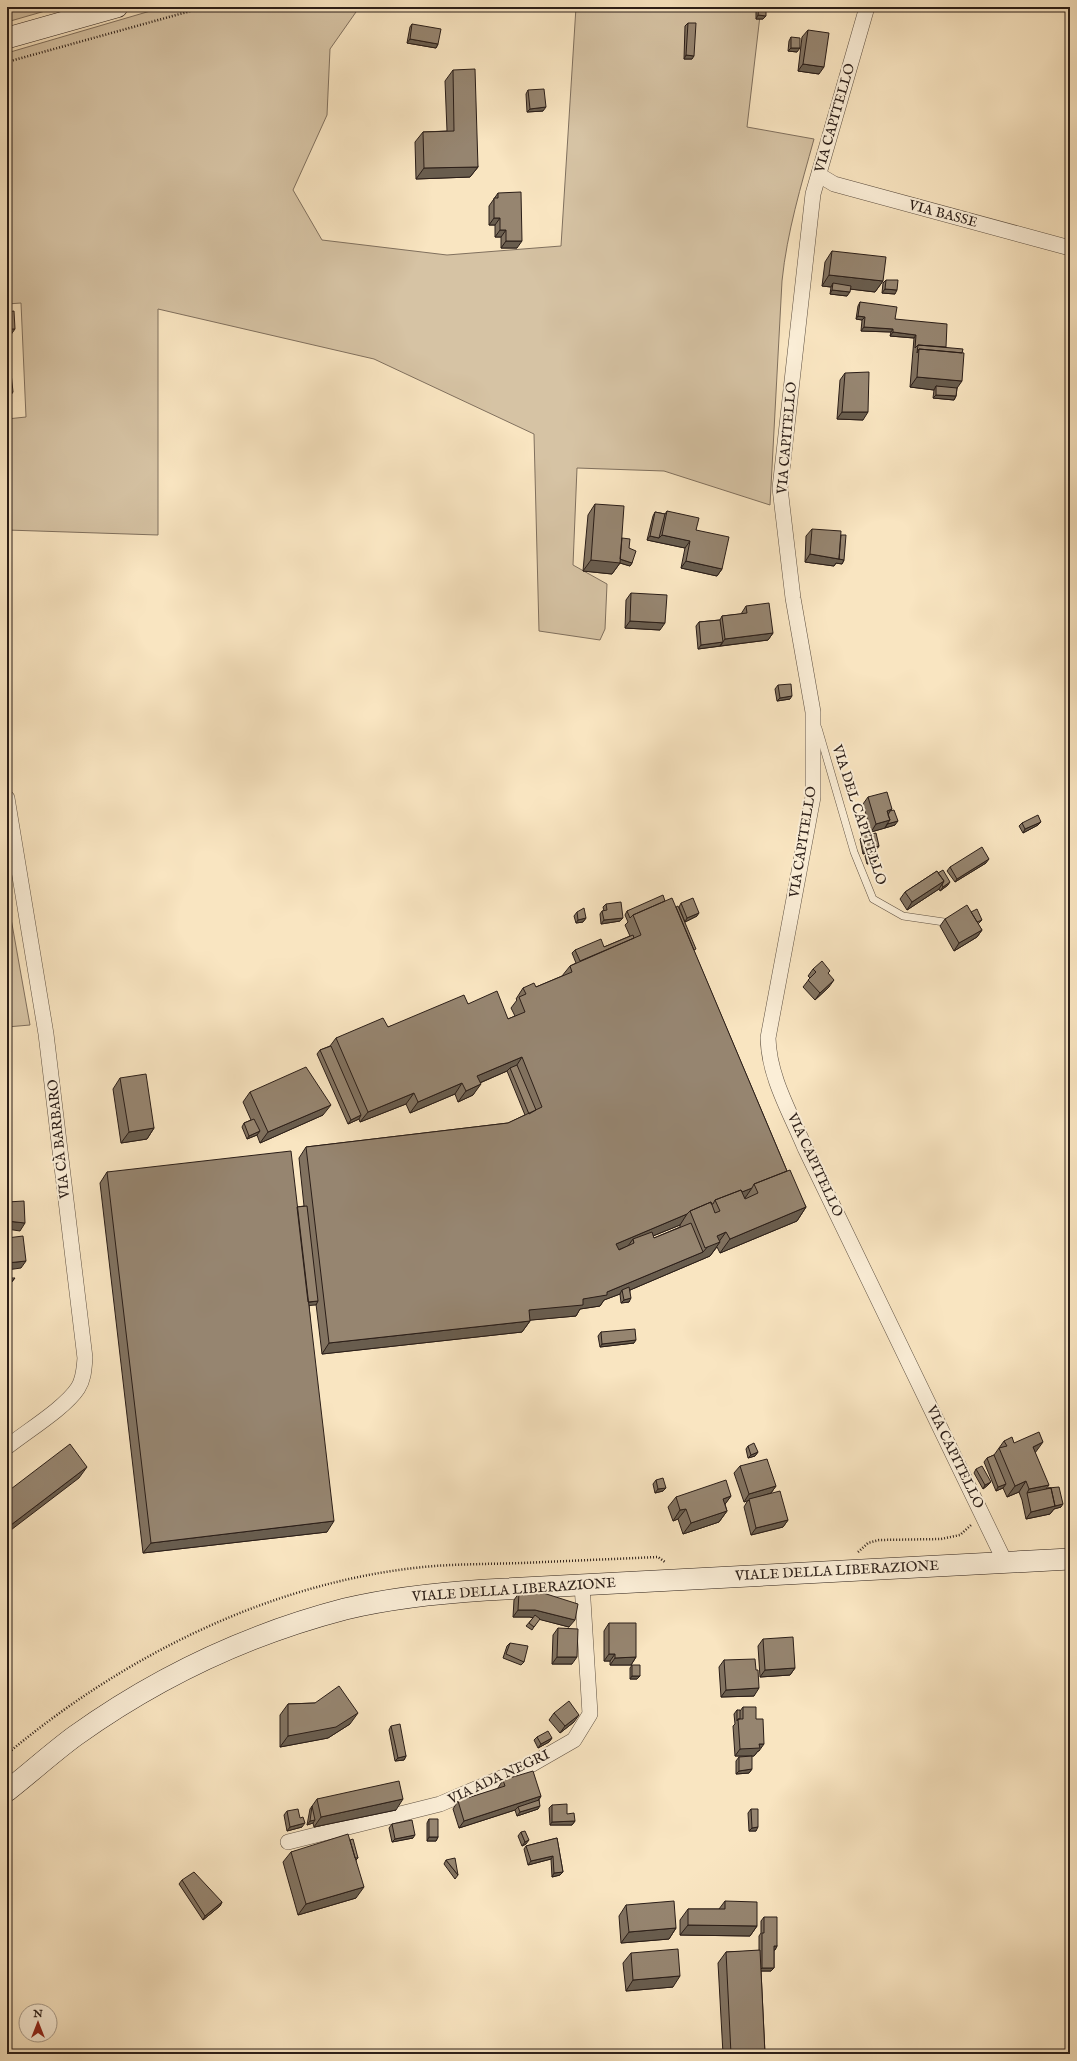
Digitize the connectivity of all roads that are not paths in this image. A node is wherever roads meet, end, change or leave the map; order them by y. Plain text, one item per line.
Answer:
1 (117, 7) edge
2 (867, 7) edge
3 (7, 38) edge
4 (819, 175) junction
5 (1070, 248) edge
6 (813, 712) junction
7 (7, 798) edge
8 (944, 922) edge
9 (7, 1447) edge
10 (1070, 1559) edge
11 (1005, 1562) junction
12 (582, 1584) junction
13 (7, 1791) edge
14 (288, 1842) dead end

1 - 3 street
2 - 4 street, VIA CAPITELLO
4 - 5 street, VIA BASSE
4 - 6 street, VIA CAPITELLO
6 - 8 lane, VIA DEL CAPITELLO
6 - 11 street, VIA CAPITELLO
7 - 9 street, VIA CÀ BARBARO
10 - 11 street, VIALE DELLA LIBERAZIONE
11 - 12 street, VIALE DELLA LIBERAZIONE
12 - 13 street, VIALE DELLA LIBERAZIONE
12 - 14 street, VIA ADA NEGRI

